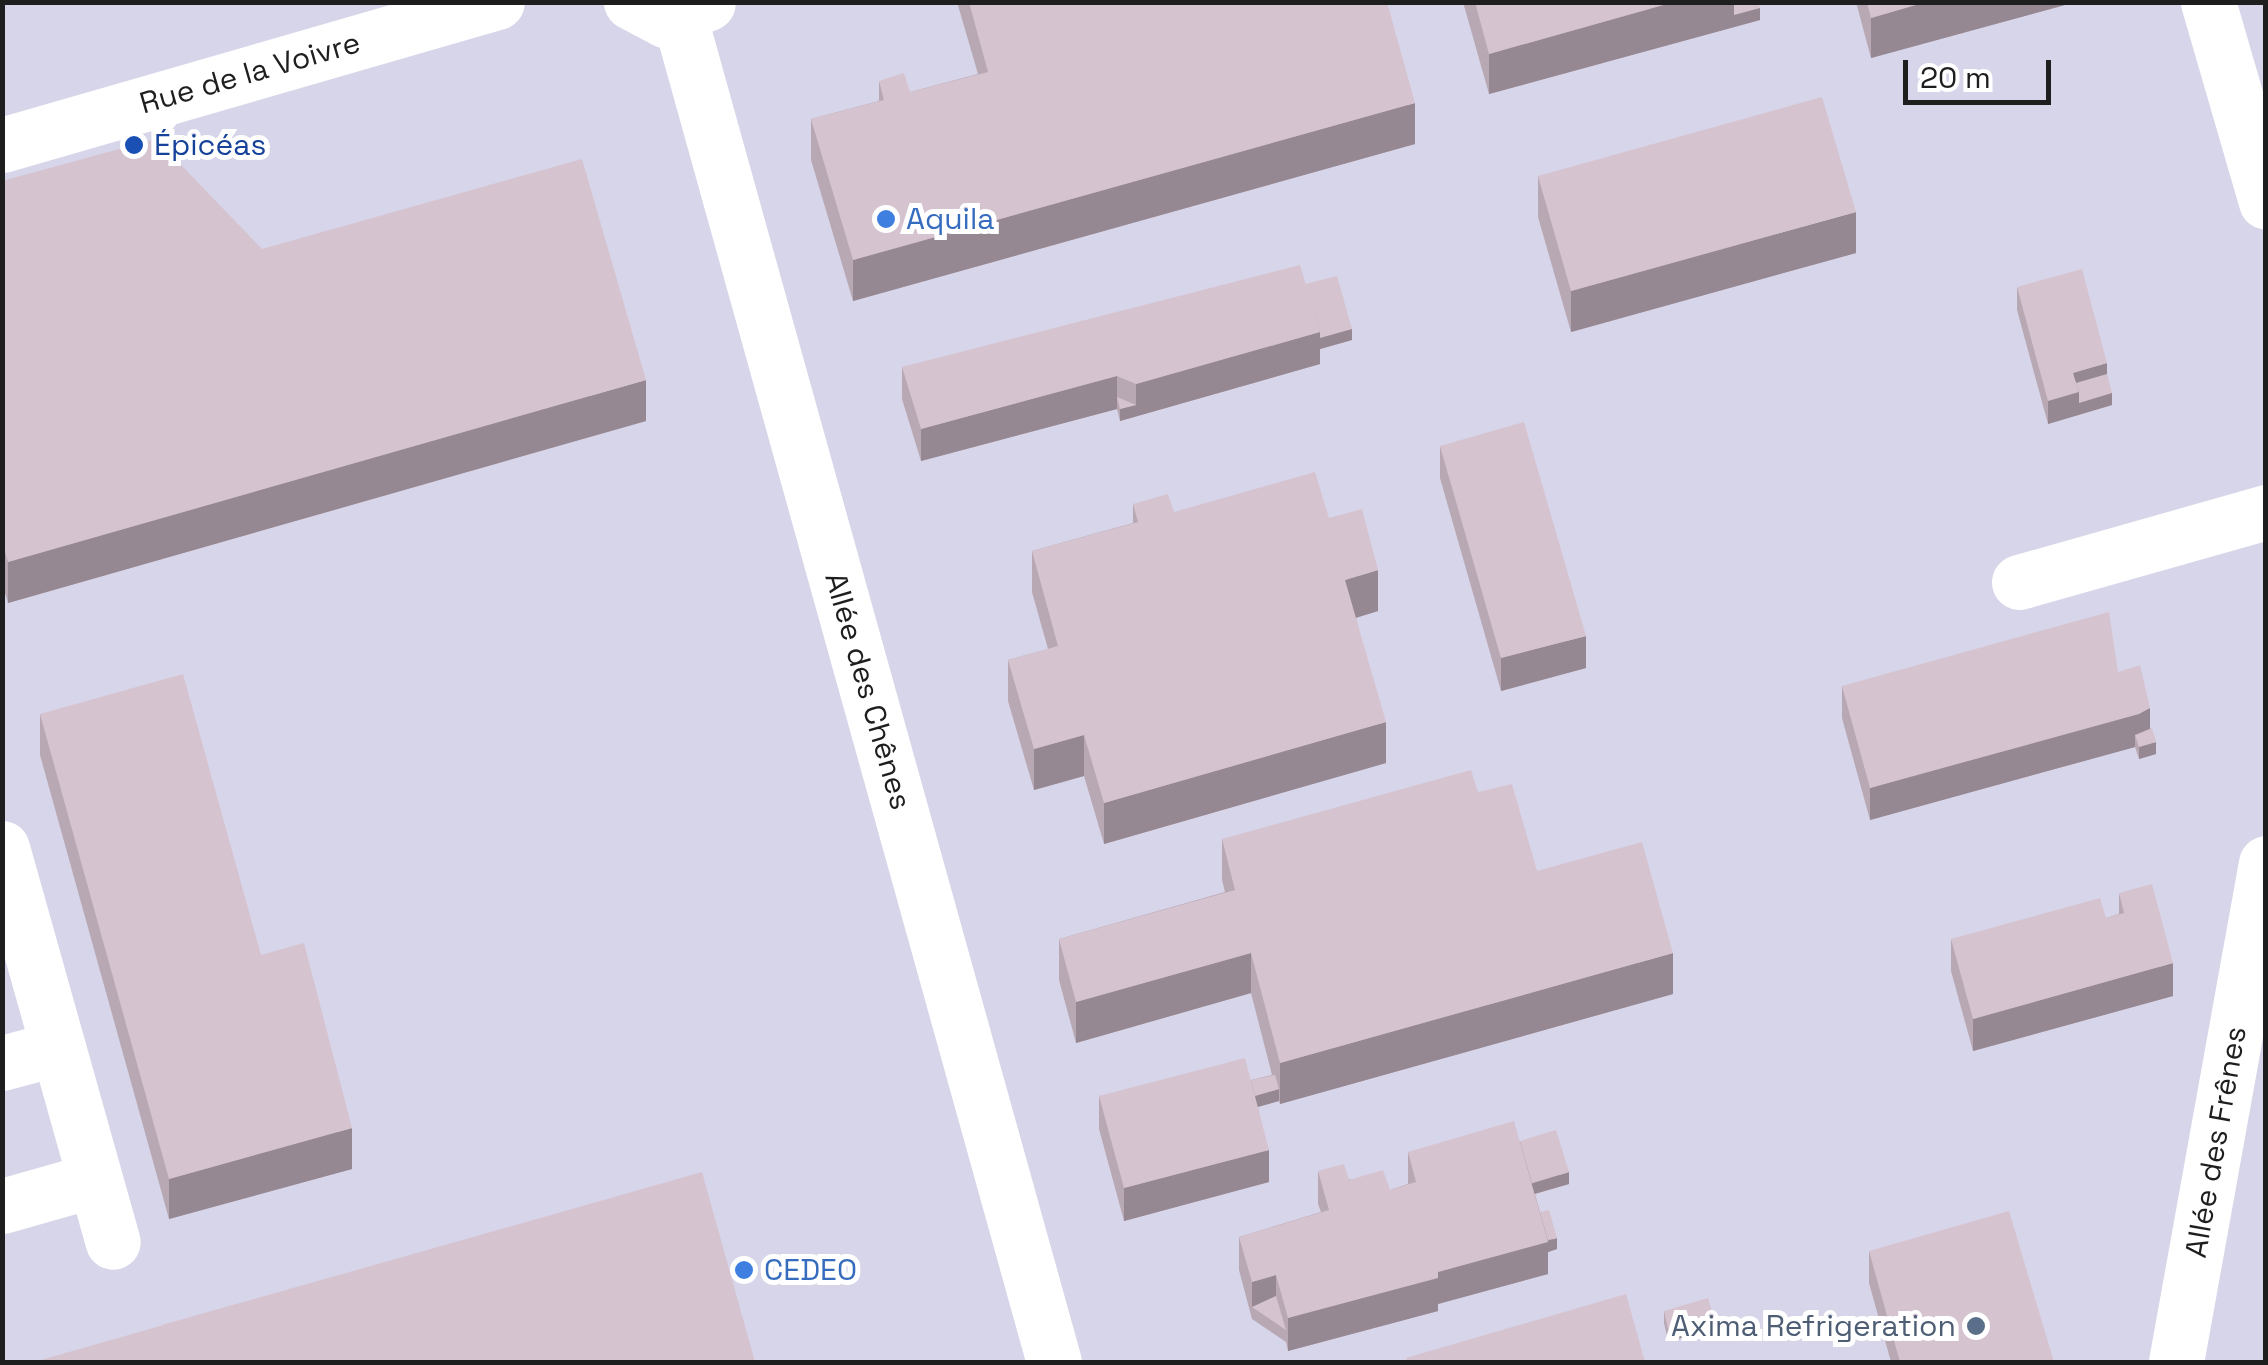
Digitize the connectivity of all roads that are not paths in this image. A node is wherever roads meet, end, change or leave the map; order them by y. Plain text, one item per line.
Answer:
1 (497, 2) edge
2 (2208, 2) edge
3 (674, 8) edge
4 (2, 145) edge
5 (2266, 202) edge
6 (2266, 512) edge
7 (2019, 582) dead end
8 (2, 848) edge
9 (2266, 863) edge
10 (58, 1048) junction
11 (2, 1063) edge
12 (94, 1180) junction
13 (2, 1206) edge
14 (113, 1242) dead end
15 (1054, 1362) edge
16 (2176, 1362) edge

1 - 4 street, Rue de la Voivre
2 - 5 street
3 - 15 street, Allée des Chênes
6 - 7 street
8 - 10 street
9 - 16 street, Allée des Frênes
10 - 11 street
10 - 12 street
12 - 13 street
12 - 14 street

